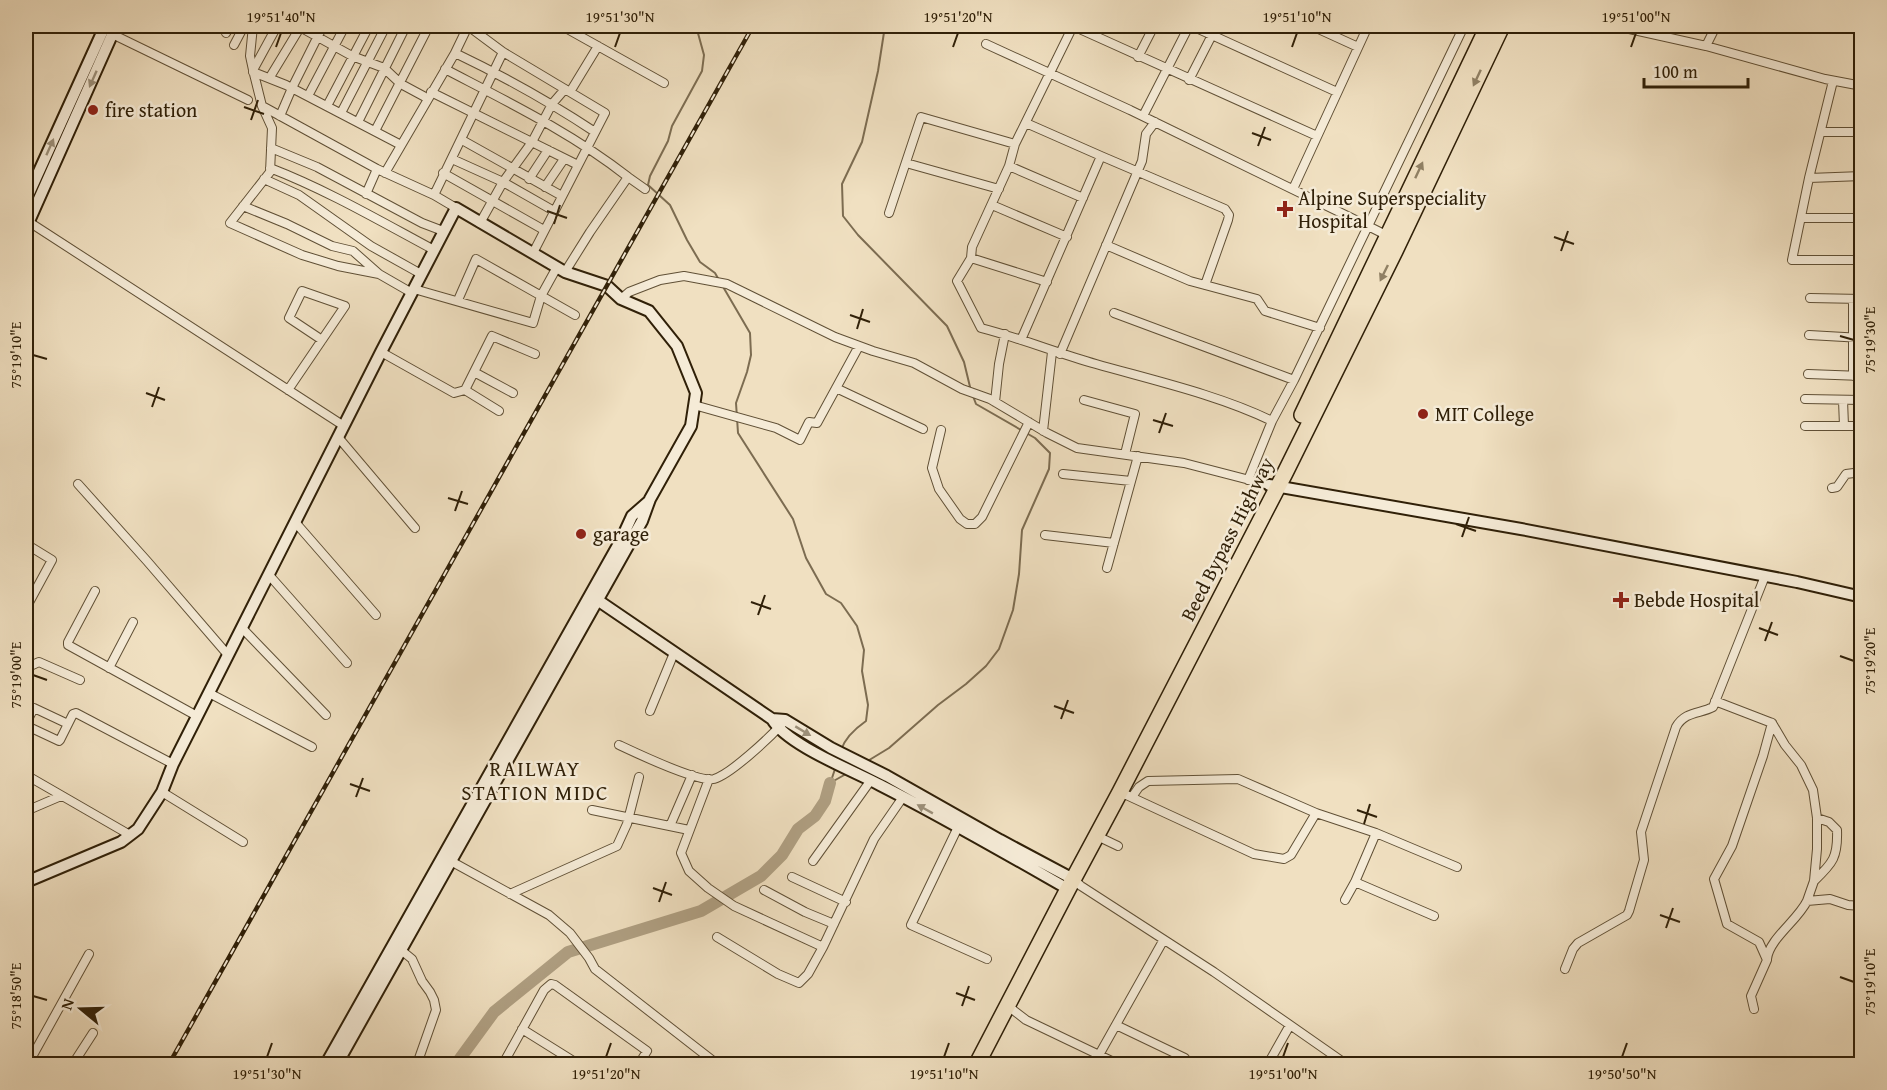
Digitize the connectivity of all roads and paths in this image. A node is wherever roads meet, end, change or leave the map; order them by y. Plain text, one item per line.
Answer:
1 (244, 26) edge
2 (253, 26) edge
3 (278, 26) edge
4 (300, 26) edge
5 (323, 26) edge
6 (345, 26) edge
7 (369, 26) edge
8 (386, 26) edge
9 (406, 26) edge
10 (429, 26) edge
11 (468, 26) edge
12 (562, 26) edge
13 (1073, 26) edge
14 (1154, 26) edge
15 (1190, 26) edge
16 (1312, 26) edge
17 (1368, 26) edge
18 (1464, 26) edge
19 (1488, 26) edge
20 (1502, 26) edge
21 (1616, 26) edge
22 (1716, 26) edge
23 (111, 28) edge
24 (1212, 35) junction
25 (317, 36) junction
26 (986, 44) dead end
27 (234, 45) dead end
28 (334, 46) junction
29 (598, 46) junction
30 (1706, 46) junction
31 (1358, 47) junction
32 (502, 52) junction
33 (455, 53) junction
34 (352, 56) junction
35 (1138, 57) junction
36 (367, 60) junction
37 (384, 68) junction
38 (445, 69) junction
39 (1167, 70) junction
40 (253, 71) junction
41 (494, 72) junction
42 (1049, 74) junction
43 (270, 77) junction
44 (1189, 80) junction
45 (1833, 81) junction
46 (664, 83) dead end
47 (401, 84) junction
48 (1862, 86) edge
49 (292, 88) junction
50 (485, 90) junction
51 (568, 90) junction
52 (1337, 92) junction
53 (429, 95) junction
54 (308, 96) junction
55 (248, 100) dead end
56 (552, 104) junction
57 (262, 106) junction
58 (327, 106) junction
59 (474, 113) junction
60 (341, 114) junction
61 (280, 116) junction
62 (1143, 116) junction
63 (542, 120) junction
64 (358, 122) junction
65 (1155, 122) junction
66 (1026, 123) junction
67 (375, 131) junction
68 (595, 132) junction
69 (1821, 132) junction
70 (1862, 132) edge
71 (1317, 136) junction
72 (462, 140) junction
73 (532, 142) junction
74 (1015, 144) junction
75 (401, 145) junction
76 (587, 147) junction
77 (271, 148) junction
78 (548, 150) junction
79 (1101, 156) junction
80 (452, 159) junction
81 (564, 159) junction
82 (906, 163) junction
83 (578, 165) junction
84 (1009, 166) junction
85 (270, 168) junction
86 (514, 168) junction
87 (381, 171) junction
88 (1138, 171) junction
89 (443, 173) junction
90 (1862, 176) edge
91 (628, 177) junction
92 (1809, 178) junction
93 (264, 179) junction
94 (530, 179) junction
95 (503, 182) junction
96 (545, 187) junction
97 (645, 189) dead end
98 (999, 189) junction
99 (1293, 189) junction
100 (366, 194) junction
101 (434, 195) junction
102 (562, 196) junction
103 (1083, 198) junction
104 (26, 200) edge
105 (494, 201) junction
106 (992, 205) junction
107 (243, 207) junction
108 (456, 208) junction
109 (554, 211) junction
110 (889, 213) dead end
111 (1801, 218) junction
112 (1862, 218) edge
113 (27, 223) edge
114 (480, 223) junction
115 (1368, 226) junction
116 (544, 230) junction
117 (443, 231) junction
118 (1066, 237) junction
119 (1394, 238) junction
120 (1106, 245) junction
121 (434, 250) junction
122 (533, 253) junction
123 (970, 258) junction
124 (1862, 260) edge
125 (561, 269) junction
126 (379, 274) junction
127 (421, 274) junction
128 (1047, 282) junction
129 (1205, 285) junction
130 (413, 291) junction
131 (541, 296) junction
132 (1810, 298) dead end
133 (621, 299) junction
134 (1857, 299) edge
135 (458, 300) junction
136 (1114, 313) dead end
137 (575, 315) dead end
138 (1320, 328) junction
139 (1005, 334) junction
140 (1809, 335) dead end
141 (1858, 337) edge
142 (322, 340) junction
143 (1021, 340) junction
144 (859, 346) junction
145 (381, 352) junction
146 (1056, 353) junction
147 (535, 354) dead end
148 (474, 372) junction
149 (1808, 374) dead end
150 (1857, 376) edge
151 (1294, 380) junction
152 (836, 387) junction
153 (288, 390) junction
154 (465, 390) junction
155 (513, 393) dead end
156 (1805, 399) dead end
157 (1084, 400) dead end
158 (1843, 400) junction
159 (1862, 400) edge
160 (993, 401) junction
161 (694, 405) junction
162 (499, 411) dead end
163 (1272, 421) junction
164 (1028, 425) junction
165 (344, 426) junction
166 (1804, 426) dead end
167 (1844, 426) junction
168 (1862, 426) edge
169 (923, 429) dead end
170 (941, 430) dead end
171 (1043, 431) junction
172 (338, 436) junction
173 (1125, 454) junction
174 (1138, 456) junction
175 (1862, 472) edge
176 (1063, 474) dead end
177 (1248, 480) junction
178 (1131, 481) junction
179 (78, 484) dead end
180 (1274, 485) junction
181 (1832, 488) dead end
182 (295, 522) junction
183 (415, 528) dead end
184 (1045, 535) dead end
185 (1114, 543) junction
186 (26, 544) edge
187 (1107, 568) dead end
188 (268, 575) junction
189 (1765, 576) junction
190 (95, 591) dead end
191 (594, 597) junction
192 (1862, 597) edge
193 (26, 608) edge
194 (376, 615) dead end
195 (133, 622) dead end
196 (242, 628) junction
197 (674, 652) junction
198 (228, 655) junction
199 (347, 663) dead end
200 (26, 668) edge
201 (109, 668) junction
202 (80, 680) dead end
203 (209, 693) junction
204 (1715, 701) junction
205 (650, 711) dead end
206 (326, 715) dead end
207 (197, 716) junction
208 (778, 722) junction
209 (1772, 723) junction
210 (68, 724) junction
211 (619, 746) dead end
212 (312, 747) dead end
213 (173, 764) junction
214 (26, 775) edge
215 (692, 775) junction
216 (868, 775) junction
217 (639, 777) dead end
218 (709, 779) junction
219 (162, 792) junction
220 (1126, 795) junction
221 (61, 796) junction
222 (903, 797) junction
223 (592, 810) dead end
224 (26, 811) edge
225 (1316, 813) junction
226 (628, 817) junction
227 (1817, 818) junction
228 (670, 826) junction
229 (957, 827) junction
230 (689, 830) junction
231 (1376, 833) junction
232 (130, 836) junction
233 (1097, 836) junction
234 (243, 842) dead end
235 (1118, 846) dead end
236 (447, 859) junction
237 (813, 861) dead end
238 (1457, 867) dead end
239 (792, 877) dead end
240 (1814, 881) junction
241 (26, 882) edge
242 (1355, 882) junction
243 (1070, 883) junction
244 (764, 890) dead end
245 (510, 894) junction
246 (1345, 900) dead end
247 (1807, 901) junction
248 (846, 902) junction
249 (1861, 906) edge
250 (1434, 916) dead end
251 (834, 924) junction
252 (717, 937) dead end
253 (1163, 941) junction
254 (823, 947) junction
255 (401, 950) junction
256 (89, 954) dead end
257 (987, 958) dead end
258 (1767, 960) junction
259 (1565, 969) dead end
260 (1008, 1006) junction
261 (1754, 1009) dead end
262 (1116, 1025) junction
263 (1290, 1025) junction
264 (522, 1029) junction
265 (93, 1033) dead end
266 (1099, 1055) junction
267 (1185, 1058) dead end
268 (29, 1064) edge
269 (73, 1065) edge
270 (326, 1065) edge
271 (337, 1065) edge
272 (417, 1065) edge
273 (503, 1065) edge
274 (578, 1065) edge
275 (639, 1065) edge
276 (717, 1065) edge
277 (965, 1065) edge
278 (976, 1065) edge
279 (1118, 1065) edge
280 (1268, 1065) edge
281 (1346, 1065) edge

1 - 27 street
2 - 40 street
3 - 40 street
4 - 25 street
4 - 43 street
5 - 25 street
6 - 28 street
7 - 34 street
8 - 36 street
9 - 37 street
10 - 47 street
11 - 32 street
11 - 33 street
12 - 29 street
13 - 35 street
13 - 42 street
14 - 35 street
15 - 24 street
15 - 39 street
16 - 31 street
17 - 31 street
18 - 115 street
119 -> 19 highway, Beed Bypass Highway
20 -> 119 highway, Beed Bypass Highway
21 - 30 street
22 - 30 street
23 - 55 street
104 -> 23 street
23 -> 113 street
24 - 44 street
24 - 52 street
25 - 28 street
25 - 49 street
26 - 42 street
28 - 34 street
28 - 54 street
29 - 46 street
29 - 51 street
30 - 45 street
31 - 52 street
32 - 41 street
32 - 51 street
33 - 38 street
33 - 41 street
34 - 36 street
34 - 58 street
35 - 39 street
36 - 37 street
36 - 60 street
37 - 47 street
37 - 64 street
38 - 50 street
38 - 53 street
39 - 44 street
39 - 62 street
40 - 43 street
40 - 57 street
41 - 50 street
41 - 56 street
42 - 62 street
42 - 66 street
43 - 49 street
44 - 71 street
45 - 48 street
45 - 69 street
47 - 53 street
47 - 67 street
49 - 54 street
49 - 61 street
50 - 59 street
50 - 63 street
51 - 56 street
51 - 68 street
52 - 71 street
53 - 59 street
53 - 75 street
54 - 58 street
56 - 63 street
56 - 68 street
57 - 61 street
57 - 77 street
58 - 60 street
59 - 72 street
59 - 73 street
60 - 64 street
61 - 87 street
62 - 65 street
63 - 73 street
63 - 76 street
64 - 67 street
65 - 88 street
65 - 99 street
66 - 74 street
66 - 79 street
67 - 75 street
68 - 76 street
69 - 70 street
69 - 92 street
71 - 99 street
72 - 80 street
72 - 86 street
73 - 78 street
73 - 86 street
74 - 82 street
74 - 84 street
75 - 87 street
76 - 83 street
76 - 91 street
77 - 85 street
77 - 100 street
78 - 81 street
78 - 94 street
79 - 88 street
79 - 103 street
80 - 89 street
80 - 95 street
81 - 83 street
81 - 96 street
82 - 98 street
82 - 110 street
83 - 102 street
84 - 98 street
84 - 103 street
85 - 93 street
85 - 121 street
86 - 94 street
86 - 95 street
87 - 100 street
87 - 101 street
88 - 120 street
88 - 129 street
89 - 101 street
89 - 105 street
90 - 92 street
91 - 97 street
91 - 125 street
92 - 111 street
93 - 107 street
93 - 127 street
94 - 96 street
95 - 105 street
95 - 109 street
96 - 102 street
98 - 106 street
99 - 115 street
100 - 117 street
101 - 108 street
102 - 109 street
103 - 118 street
105 - 114 street
105 - 116 street
106 - 118 street
106 - 123 street
107 - 126 street
107 - 126 street
108 - 114 street
108 - 117 street
109 - 116 street
111 - 112 street
111 - 124 street
113 - 153 street
114 - 122 street
115 - 119 street
115 - 138 street
116 - 122 street
117 - 121 street
118 - 128 street
119 - 180 highway, Beed Bypass Highway
120 - 129 street
120 - 146 street
121 - 127 street
122 - 125 street
123 - 128 street
123 - 139 street
125 - 131 street
125 - 133 street
126 - 130 street
127 - 130 street
128 - 143 street
129 - 138 street
130 - 135 street
130 - 145 street
131 - 135 street
131 - 135 street
131 - 137 street
132 - 134 street
133 - 144 street
133 - 161 street
134 - 141 street
136 - 151 street
138 - 151 street
139 - 143 street
139 - 160 street
140 - 141 street
141 - 150 street
142 - 142 street
142 - 153 street
143 - 146 street
144 - 152 street
144 - 160 street
145 - 154 street
145 - 165 street
146 - 163 street
146 - 171 street
147 - 148 street
148 - 154 street
148 - 155 street
149 - 150 street
151 - 163 street
152 - 161 street
152 - 169 street
153 - 165 street
154 - 162 street
156 - 158 street
157 - 173 street
158 - 159 street
158 - 167 street
160 - 164 street
161 - 191 street
163 - 177 street
164 - 170 street
164 - 171 street
165 - 172 street
166 - 167 street
167 - 168 street
171 - 173 street
172 - 182 street
172 - 183 street
173 - 174 street
174 - 177 street
174 - 178 street
175 - 181 street
176 - 178 street
177 - 180 street
178 - 185 street
179 - 198 street
180 - 189 street
180 - 220 highway, Beed Bypass Highway
180 - 243 highway, Beed Bypass Highway
182 - 188 street
182 - 194 street
184 - 185 street
185 - 187 street
186 - 193 street
188 - 196 street
188 - 199 street
189 - 192 street
189 - 204 street
190 - 201 street
191 - 197 street
191 - 236 street
195 - 201 street
196 - 198 street
196 - 206 street
197 - 205 street
197 - 208 street
198 - 203 street
200 - 202 street
201 - 207 street
203 - 207 street
203 - 212 street
204 - 209 street
204 - 259 street
207 - 213 street
208 -> 216 street
208 - 216 street
208 - 218 street
209 - 227 street
209 - 258 street
210 - 210 street
210 - 213 street
211 - 215 street
213 - 219 street
214 - 221 street
215 - 218 street
215 - 228 street
216 - 222 street
216 - 237 street
216 - 243 street
217 - 226 street
218 - 230 street
219 - 232 street
219 - 234 street
220 - 225 street
220 - 225 street
220 - 233 highway, Beed Bypass Highway
221 - 224 street
221 - 232 street
229 -> 222 street
222 - 248 street
223 - 226 street
225 - 231 street
226 - 228 street
226 - 245 street
227 - 240 street
227 - 240 street
228 - 230 street
229 - 243 street
229 - 257 street
230 - 254 street
231 - 238 street
231 - 242 street
232 - 241 street
233 - 235 street
233 - 243 highway, Beed Bypass Highway
236 - 245 street
236 - 255 street
236 - 270 street
239 - 248 street
240 - 247 street
242 - 246 street
242 - 250 street
243 - 253 street
243 - 260 highway, Beed Bypass Highway
243 - 277 highway, Beed Bypass Highway
244 - 251 street
245 - 276 street
247 - 249 street
247 - 258 street
248 - 251 street
251 - 254 street
252 - 254 street
253 - 262 street
253 - 263 street
255 - 271 street
255 - 272 street
256 - 268 street
258 - 261 street
260 - 266 street
260 - 278 highway, Beed Bypass Highway
262 - 266 street
262 - 267 street
263 - 280 street
263 - 281 street
264 - 273 street
264 - 274 street
264 - 275 street
265 - 269 street
266 - 279 street

